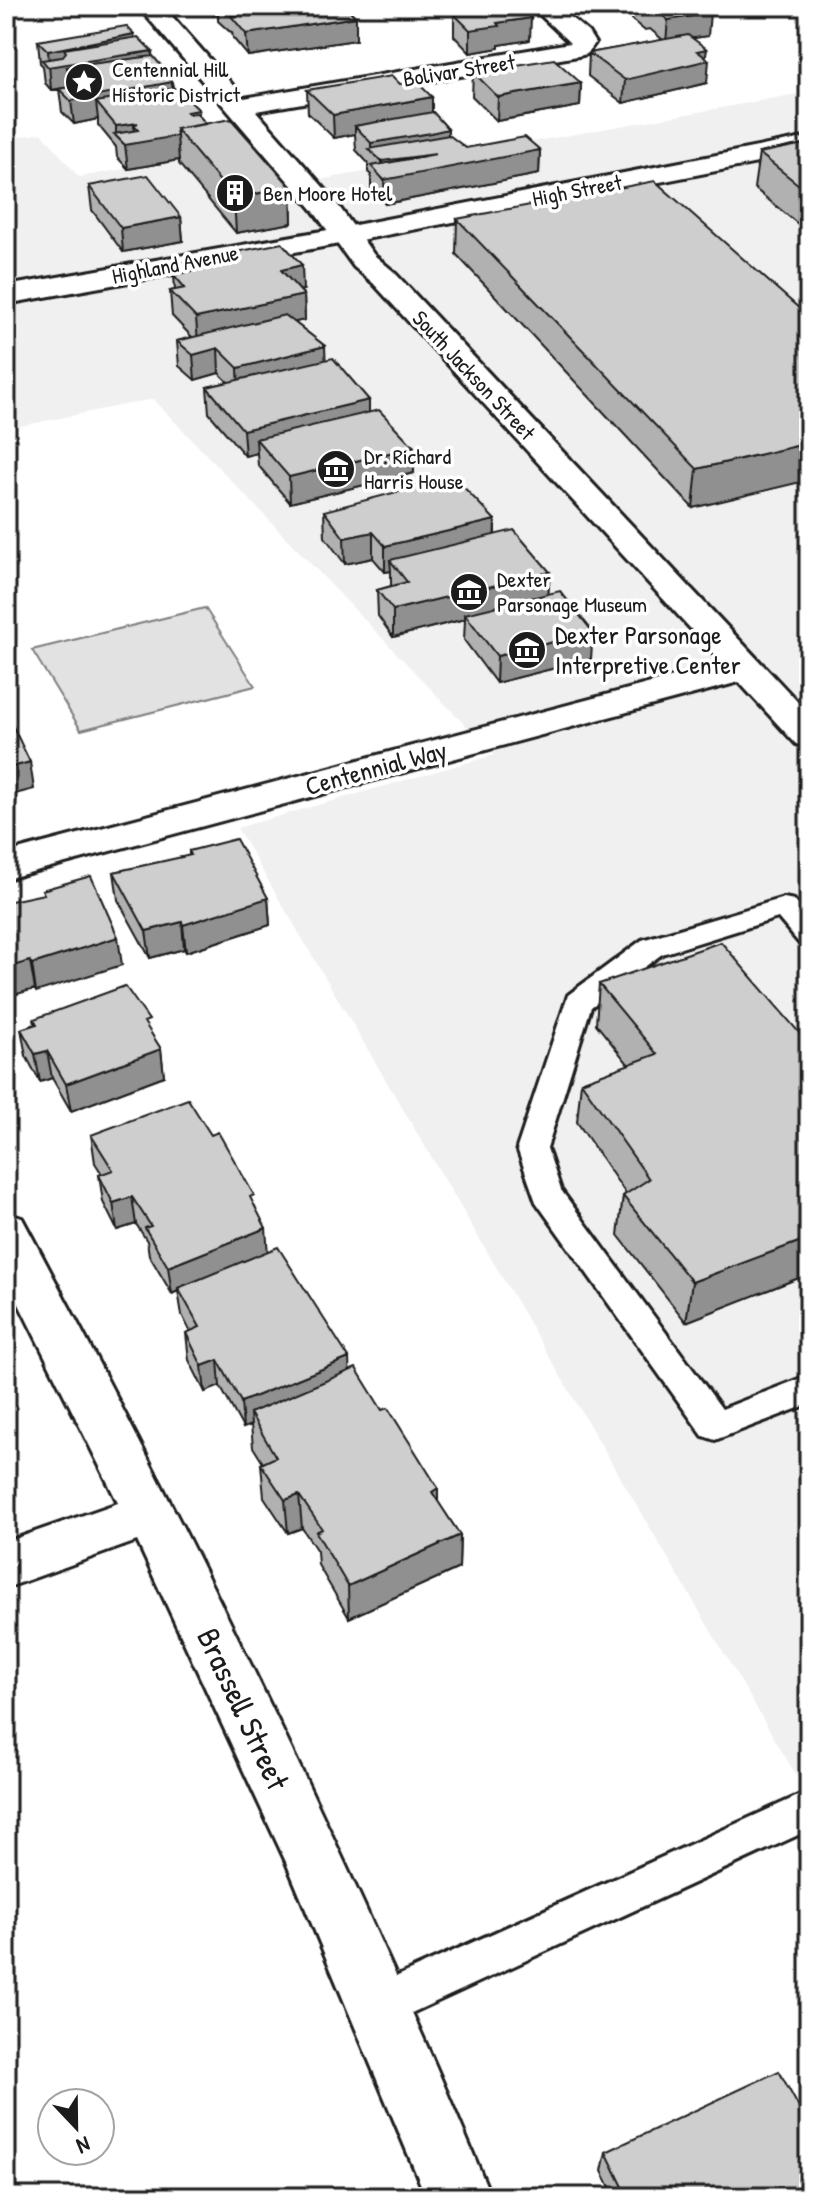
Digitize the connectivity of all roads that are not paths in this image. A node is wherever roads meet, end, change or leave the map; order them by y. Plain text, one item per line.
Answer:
1 (150, 6) edge
2 (543, 6) edge
3 (238, 107) junction
4 (809, 145) edge
5 (345, 235) junction
6 (6, 295) edge
7 (746, 669) junction
8 (809, 736) edge
9 (6, 866) edge
10 (797, 903) edge
11 (809, 936) edge
12 (6, 1231) edge
13 (809, 1389) edge
14 (150, 1514) junction
15 (6, 1565) edge
16 (809, 1810) edge
17 (377, 2007) junction
18 (459, 2197) edge

1 - 3 street, South Jackson Street
2 - 3 street, Bolivar Street
3 - 5 street, South Jackson Street
4 - 5 street, High Street
5 - 6 street, Highland Avenue
5 - 7 street, South Jackson Street
7 - 8 street, South Jackson Street
7 - 9 street, Centennial Way
10 - 11 lane
10 - 13 lane
12 - 14 street, Brassell Street
14 - 15 street
14 - 17 street, Brassell Street
16 - 17 lane
17 - 18 street, Brassell Street

